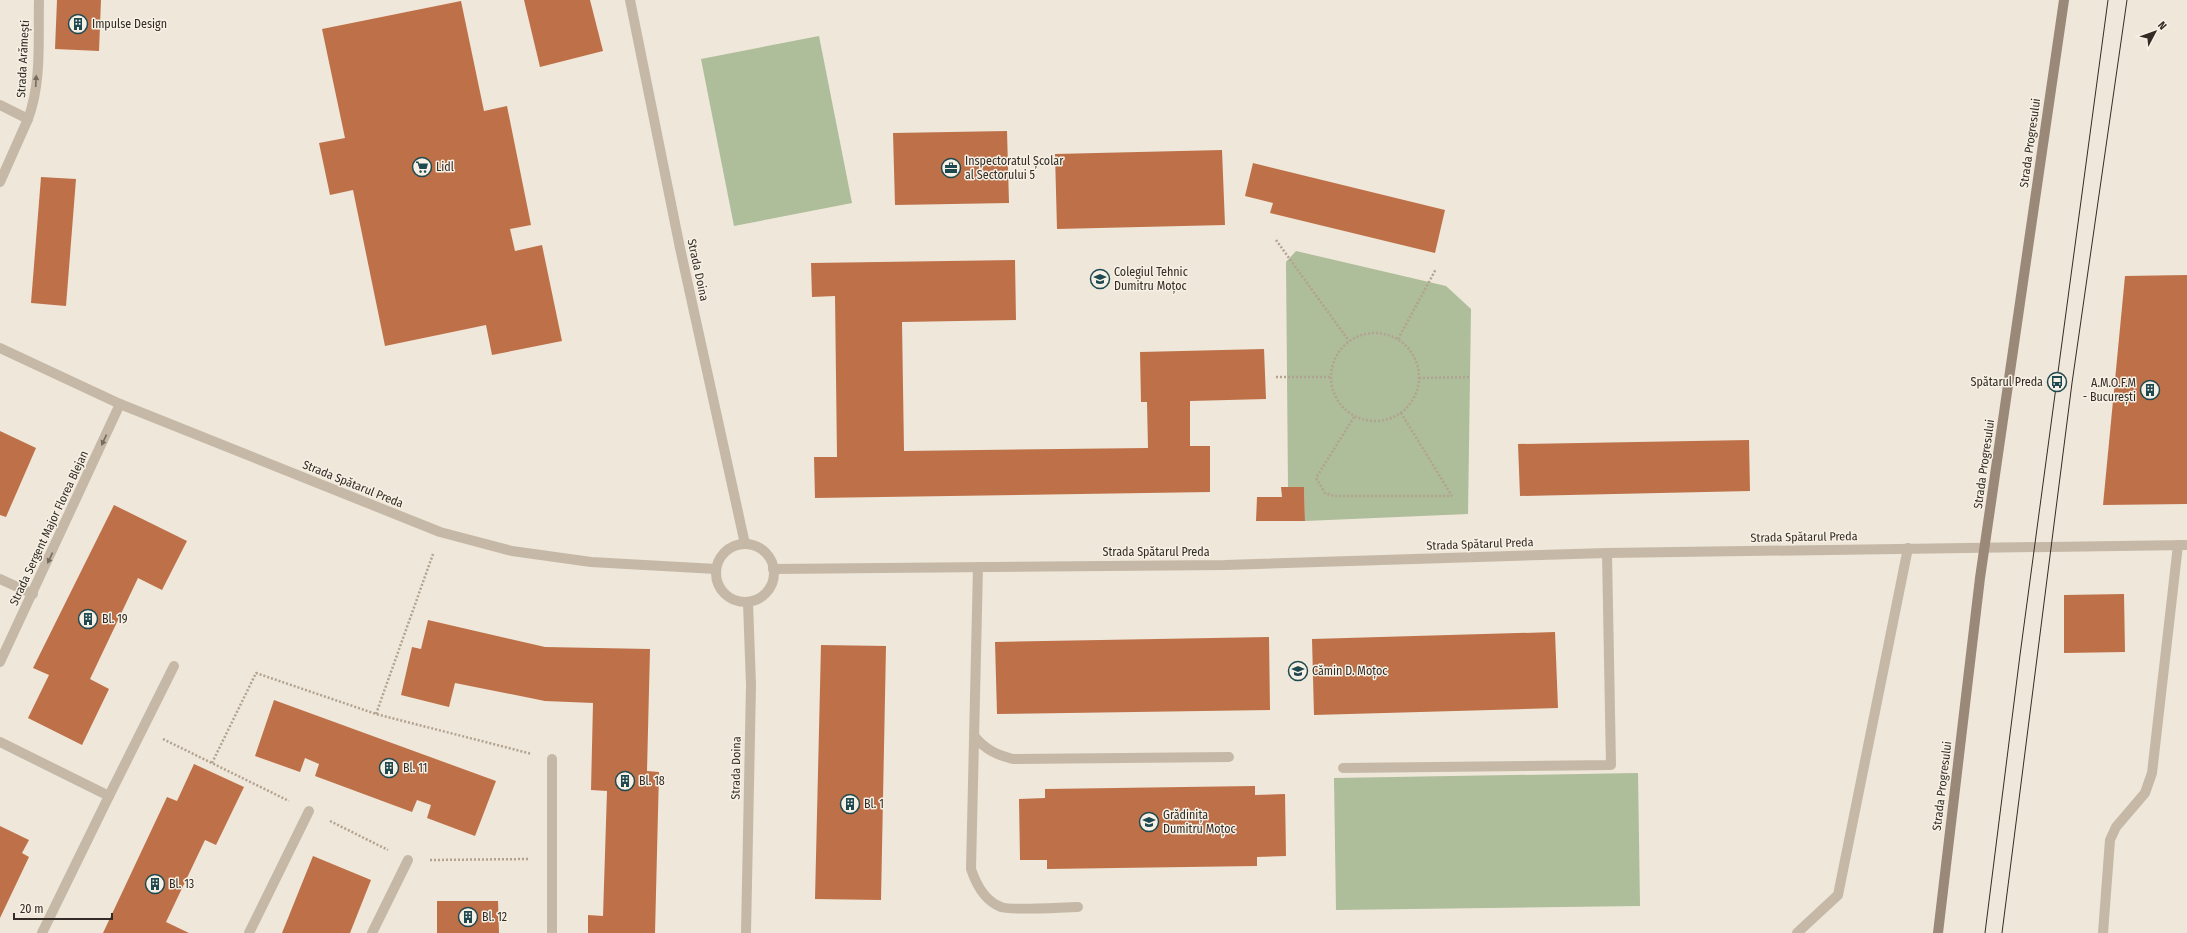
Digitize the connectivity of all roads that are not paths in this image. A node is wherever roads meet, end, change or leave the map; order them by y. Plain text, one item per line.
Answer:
1 (39, 0) edge
2 (630, 0) edge
3 (2064, 0) edge
4 (0, 105) edge
5 (28, 119) junction
6 (0, 182) edge
7 (0, 348) edge
8 (120, 404) junction
9 (745, 544) junction
10 (2183, 545) edge
11 (1984, 546) junction
12 (1908, 548) junction
13 (1607, 553) junction
14 (978, 567) junction
15 (716, 568) junction
16 (773, 569) junction
17 (0, 579) edge
18 (33, 594) junction
19 (748, 603) junction
20 (0, 662) edge
21 (174, 666) dead end
22 (975, 737) junction
23 (0, 742) edge
24 (1229, 757) dead end
25 (552, 759) road end
26 (1343, 768) dead end
27 (109, 796) junction
28 (309, 811) road end
29 (408, 860) road end
30 (1078, 907) dead end
31 (42, 933) edge
32 (249, 933) edge
33 (372, 933) edge
34 (552, 933) edge
35 (746, 933) edge
36 (1797, 933) edge
37 (1938, 933) edge
38 (2103, 933) edge

5 -> 1 street, Strada Arămești
2 - 9 street, Strada Doina
3 - 11 main road, Strada Progresului
4 - 5 street
5 - 6 street, Strada Arămești
7 - 8 street, Strada Spătarul Preda
8 - 15 street, Strada Spătarul Preda
8 -> 18 street, Strada Sergent Major Florea Blejan
9 - 15 street
9 - 16 street
10 - 11 street, Strada Spătarul Preda
10 - 38 street
11 - 12 street, Strada Spătarul Preda
11 - 37 main road, Strada Progresului
12 - 13 street, Strada Spătarul Preda
12 - 36 street
13 - 14 street, Strada Spătarul Preda
13 - 26 street
14 - 16 street, Strada Spătarul Preda
14 - 22 street
15 - 19 street
16 - 19 street
17 - 18 street
18 - 20 street, Strada Sergent Major Florea Blejan
19 - 35 street, Strada Doina
21 - 27 street
22 - 24 street
22 - 30 street
23 - 27 street
25 - 34 street
27 - 31 street
28 - 32 street
29 - 33 street

